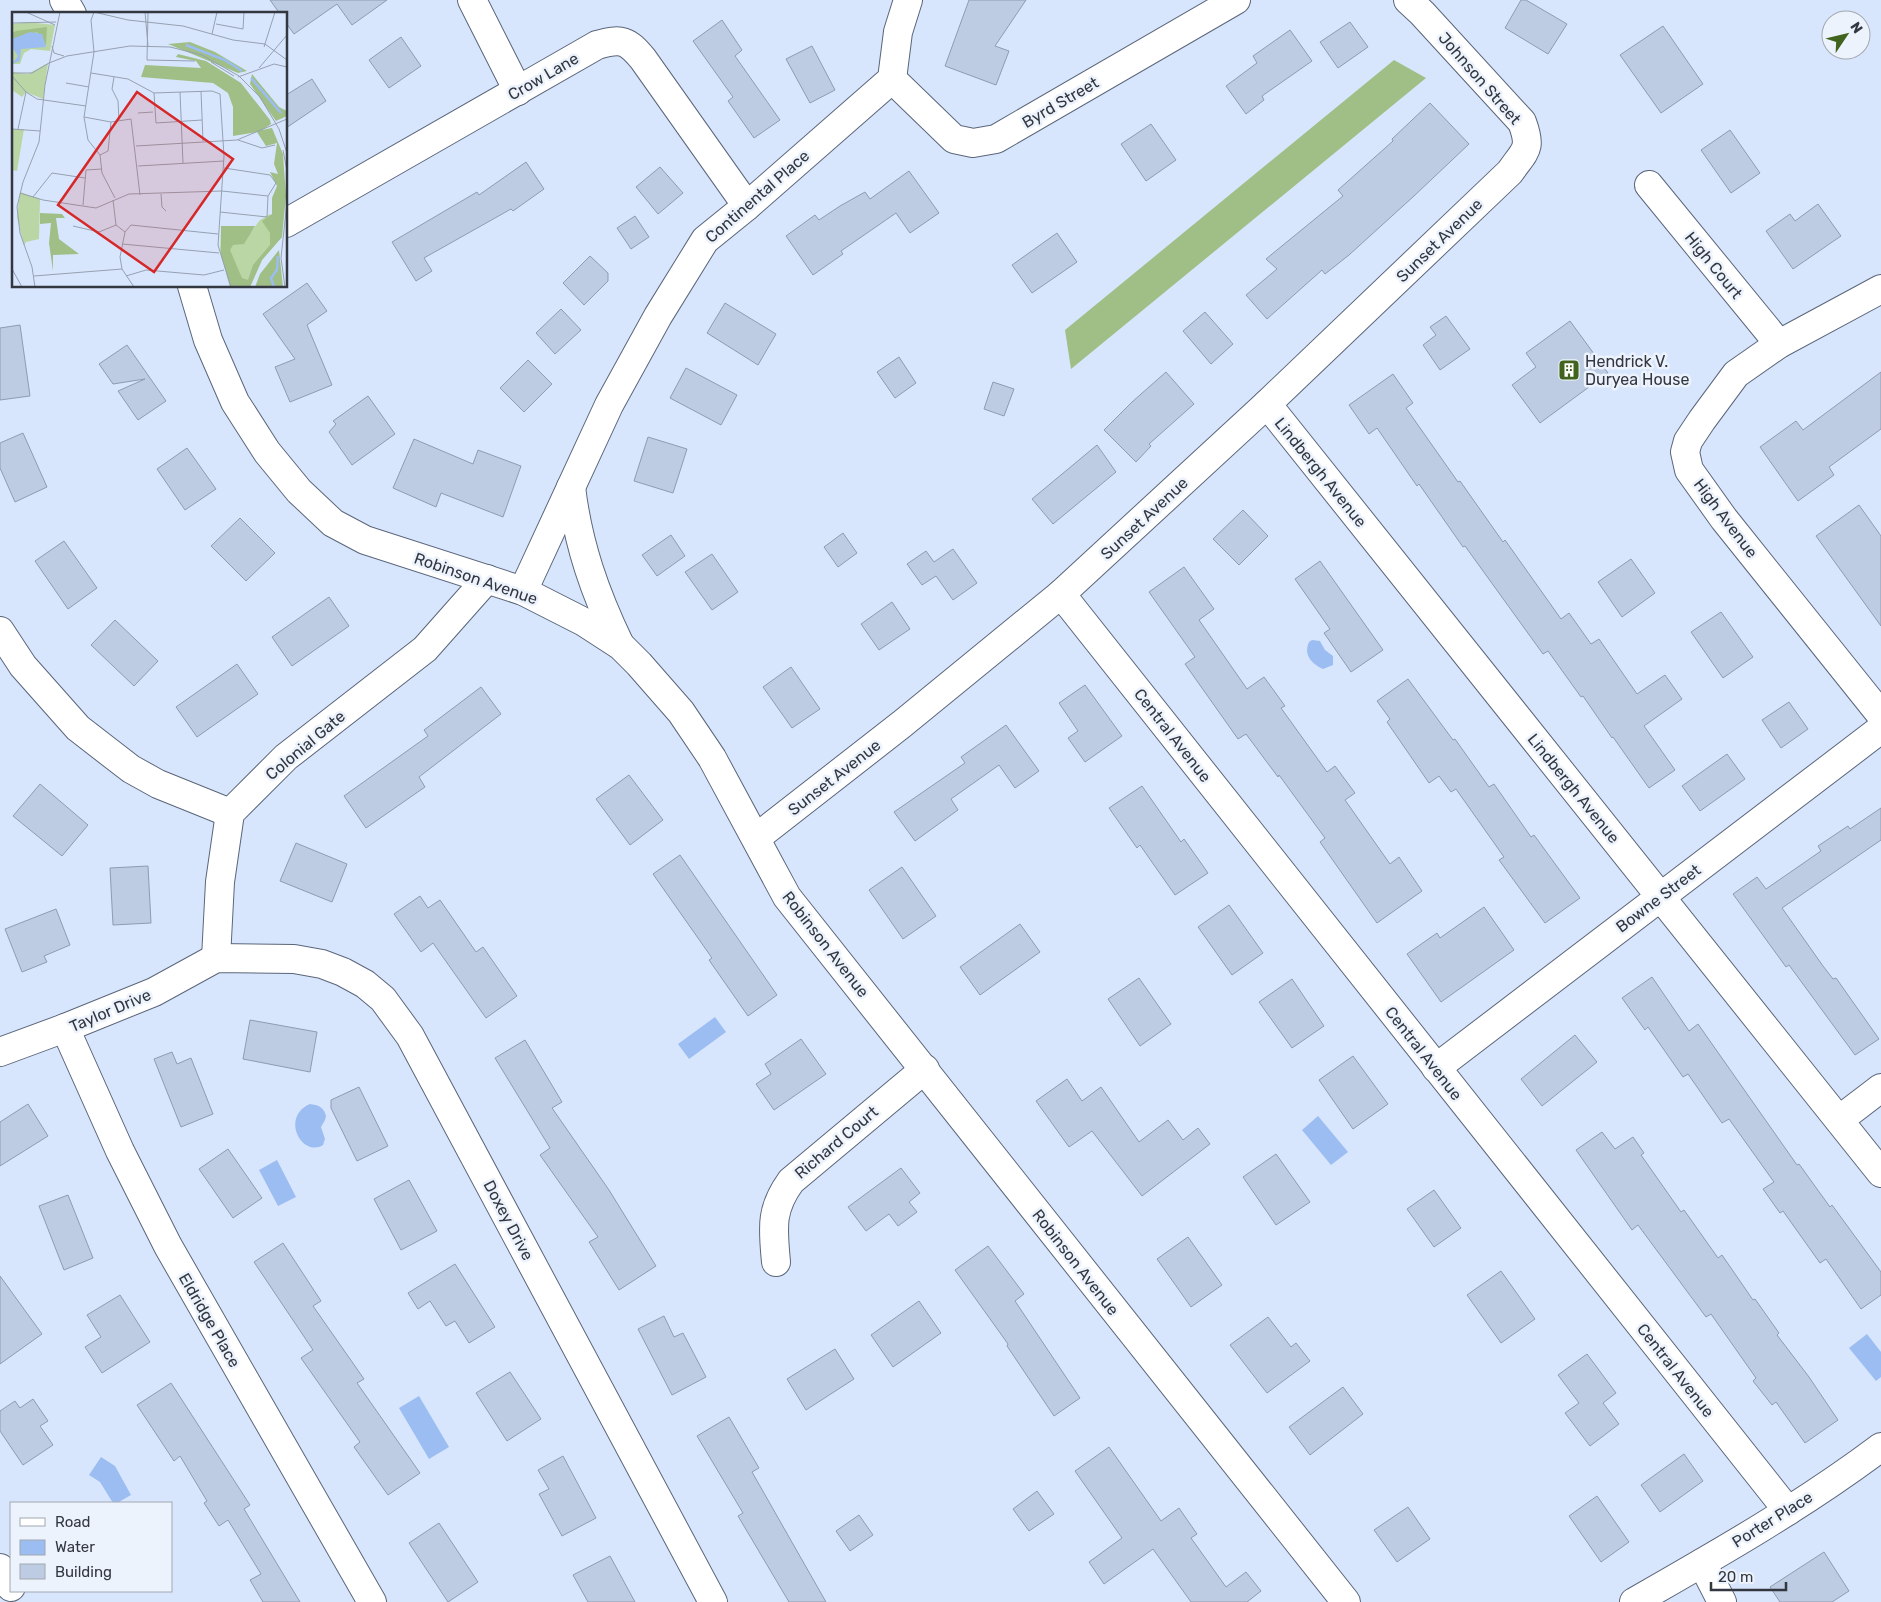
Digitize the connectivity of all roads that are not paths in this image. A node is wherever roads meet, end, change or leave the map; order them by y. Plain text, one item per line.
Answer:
1 (64, 0) edge
2 (472, 0) edge
3 (908, 0) edge
4 (1236, 0) edge
5 (1422, 4) edge
6 (71, 12) edge
7 (892, 79) junction
8 (518, 91) junction
9 (1510, 172) joint
10 (1650, 185) dead end
11 (747, 206) junction
12 (288, 222) edge
13 (193, 288) edge
14 (1881, 289) edge
15 (1779, 344) junction
16 (1267, 404) junction
17 (570, 487) junction
18 (487, 579) junction
19 (523, 591) junction
20 (1061, 594) junction
21 (0, 631) edge
22 (621, 646) junction
23 (1881, 715) edge
24 (1881, 729) edge
25 (230, 813) junction
26 (756, 838) junction
27 (1661, 896) junction
28 (216, 958) junction
29 (65, 1028) junction
30 (0, 1052) edge
31 (925, 1068) junction
32 (1436, 1068) junction
33 (1881, 1088) edge
34 (1839, 1120) junction
35 (1881, 1173) edge
36 (776, 1262) dead end
37 (1881, 1447) edge
38 (1788, 1511) junction
39 (1702, 1563) junction
40 (0, 1568) edge
41 (10, 1585) edge
42 (372, 1602) edge
43 (713, 1602) edge
44 (1346, 1602) edge
45 (1634, 1602) edge
46 (1722, 1602) edge

1 - 6 street
2 - 8 street
3 - 7 street
4 - 7 street, Byrd Street
5 - 9 street, Johnson Street
7 - 11 street, Continental Place
8 - 11 street, Crow Lane
8 - 12 street, Crow Lane
9 - 16 street, Sunset Avenue
10 - 15 street, High Court
11 - 17 street, Continental Place
13 - 18 street, Robinson Avenue
14 - 15 street, High Avenue
15 - 23 street, High Avenue
16 - 20 street, Sunset Avenue
16 - 27 street, Lindbergh Avenue
17 - 19 street, Continental Place
17 - 22 street
18 - 19 street, Robinson Avenue
18 - 25 street, Colonial Gate
19 - 22 street, Robinson Avenue
20 - 26 street, Sunset Avenue
20 - 32 street, Central Avenue
21 - 25 street
22 - 26 street, Robinson Avenue
24 - 27 street, Bowne Street
25 - 28 street
26 - 31 street, Robinson Avenue
27 - 32 street, Bowne Street
27 - 34 street, Lindbergh Avenue
28 - 29 street, Taylor Drive
28 - 43 street, Doxey Drive
29 - 30 street, Taylor Drive
29 - 42 street, Eldridge Place
31 - 36 street, Richard Court
31 - 44 street, Robinson Avenue
32 - 38 street, Central Avenue
33 - 34 street
34 - 35 street, Lindbergh Avenue
37 - 38 street, Porter Place
38 - 39 street, Porter Place
39 - 45 street, Porter Place
39 - 46 street
40 - 41 street

